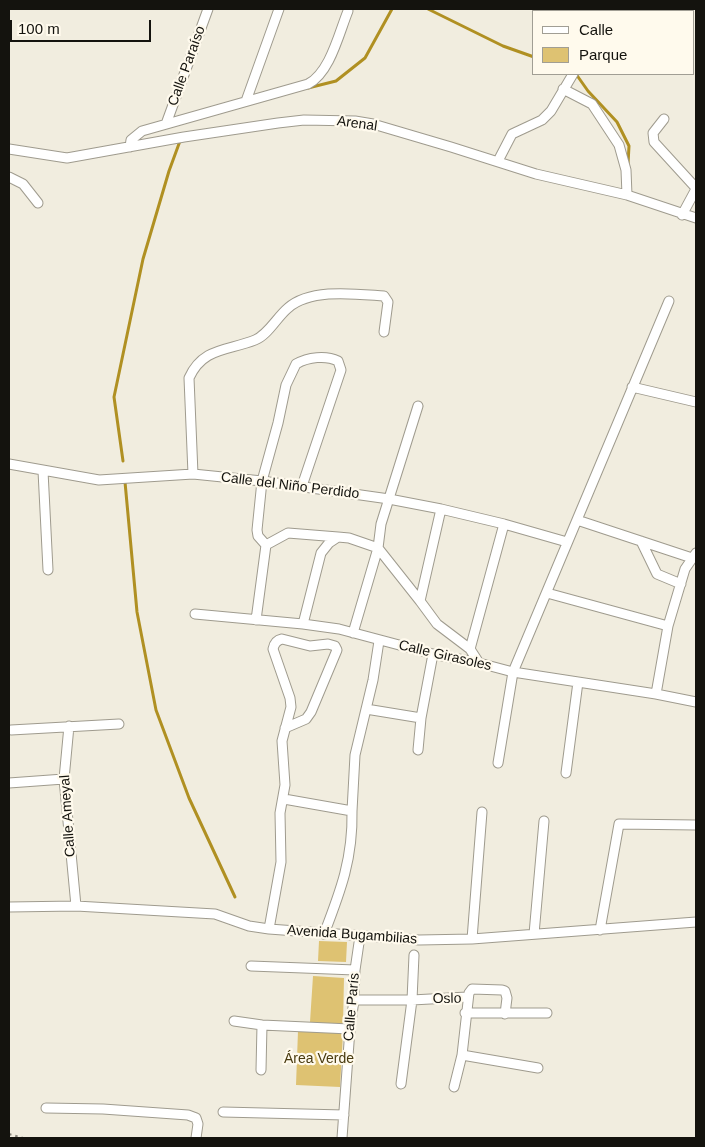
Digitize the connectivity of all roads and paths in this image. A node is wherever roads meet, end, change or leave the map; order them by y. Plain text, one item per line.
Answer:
1 (208, 9) edge
2 (279, 9) edge
3 (348, 10) dead end
4 (572, 75) edge
5 (564, 89) junction
6 (246, 101) junction
7 (664, 119) dead end
8 (166, 124) junction
9 (130, 147) junction
10 (9, 149) edge
11 (498, 161) junction
12 (9, 177) edge
13 (696, 189) edge
14 (627, 195) junction
15 (38, 203) dead end
16 (682, 214) junction
17 (696, 218) edge
18 (669, 301) dead end
19 (384, 332) dead end
20 (632, 387) junction
21 (696, 402) edge
22 (418, 406) dead end
23 (9, 464) edge
24 (43, 471) junction
25 (193, 474) junction
26 (262, 481) junction
27 (302, 486) junction
28 (389, 499) junction
29 (441, 509) junction
30 (577, 520) junction
31 (504, 524) junction
32 (338, 537) junction
33 (642, 541) junction
34 (568, 542) junction
35 (266, 545) junction
36 (378, 548) junction
37 (694, 555) edge
38 (48, 570) dead end
39 (681, 584) junction
40 (547, 593) junction
41 (420, 601) junction
42 (195, 614) dead end
43 (256, 620) junction
44 (303, 624) junction
45 (668, 626) junction
46 (353, 633) junction
47 (379, 641) junction
48 (470, 649) junction
49 (433, 654) junction
50 (479, 663) junction
51 (513, 672) junction
52 (578, 682) junction
53 (656, 694) junction
54 (696, 702) edge
55 (366, 709) junction
56 (421, 718) junction
57 (119, 724) dead end
58 (69, 726) junction
59 (285, 728) junction
60 (11, 730) dead end
61 (418, 750) dead end
62 (498, 763) dead end
63 (566, 772) dead end
64 (64, 779) junction
65 (9, 783) edge
66 (284, 799) junction
67 (352, 811) junction
68 (482, 812) dead end
69 (544, 821) dead end
70 (696, 825) edge
71 (76, 906) junction
72 (9, 907) edge
73 (696, 922) edge
74 (268, 929) junction
75 (600, 930) junction
76 (324, 934) junction
77 (534, 934) junction
78 (360, 936) junction
79 (472, 939) junction
80 (414, 954) dead end
81 (251, 966) dead end
82 (355, 970) junction
83 (467, 997) junction
84 (354, 1000) junction
85 (412, 1000) junction
86 (465, 1013) junction
87 (547, 1013) dead end
88 (505, 1014) junction
89 (234, 1021) dead end
90 (262, 1025) junction
91 (350, 1029) junction
92 (462, 1055) junction
93 (538, 1068) dead end
94 (260, 1070) dead end
95 (401, 1084) dead end
96 (454, 1087) dead end
97 (46, 1108) dead end
98 (223, 1112) dead end
99 (344, 1115) junction
100 (9, 1134) edge
101 (23, 1138) edge
102 (196, 1138) edge
103 (342, 1138) edge

1 - 8 street, Calle Paraíso
2 - 6 street
3 - 6 street
4 - 5 street
5 - 11 street
5 - 14 street
6 - 8 street
7 - 13 street
8 - 9 street
9 - 10 street, Arenal
9 - 11 street, Arenal
11 - 14 street, Arenal
12 - 15 street
13 - 16 street
14 - 16 street, Arenal
16 - 17 street, Arenal
18 - 20 street
19 - 25 street
20 - 21 street
20 - 30 street
22 - 28 street
23 - 24 street, Calle del Niño Perdido
24 - 25 street, Calle del Niño Perdido
24 - 38 street
25 - 26 street, Calle del Niño Perdido
26 - 27 street, Calle del Niño Perdido
26 - 27 street
26 - 35 street
27 - 28 street, Calle del Niño Perdido
28 - 29 street, Calle del Niño Perdido
28 - 36 street
29 - 31 street, Calle del Niño Perdido
29 - 41 street
30 - 33 street
30 - 34 street
31 - 34 street, Calle del Niño Perdido
31 - 48 street
32 - 35 street
32 - 36 street
32 - 44 street
33 - 37 street
33 - 39 street
34 - 40 street
35 - 43 street
36 - 41 street
36 - 46 street
37 - 39 street
39 - 45 street
40 - 45 street
40 - 51 street
41 - 48 street
42 - 43 street, Calle Girasoles
43 - 44 street, Calle Girasoles
44 - 46 street, Calle Girasoles
45 - 53 street
46 - 47 street, Calle Girasoles
47 - 49 street, Calle Girasoles
47 - 55 street
48 - 50 street
49 - 50 street, Calle Girasoles
49 - 56 street
50 - 51 street, Calle Girasoles
51 - 52 street, Calle Girasoles
51 - 62 street
52 - 53 street, Calle Girasoles
52 - 63 street
53 - 54 street, Calle Girasoles
55 - 56 street
55 - 67 street
56 - 61 street
57 - 58 street
58 - 60 street
58 - 64 street, Calle Ameyal
59 - 59 street
59 - 66 street
64 - 65 street
64 - 71 street, Calle Ameyal
66 - 67 street
66 - 74 street
67 - 76 street
68 - 79 street
69 - 77 street
70 - 75 street
71 - 72 street, Avenida Bugambilias
71 - 74 street, Avenida Bugambilias
73 - 75 street, Avenida Bugambilias
74 - 76 street, Avenida Bugambilias
75 - 77 street, Avenida Bugambilias
76 - 78 street, Avenida Bugambilias
77 - 79 street, Avenida Bugambilias
78 - 79 street, Avenida Bugambilias
78 - 82 street, Calle París
80 - 85 street, Oslo
81 - 82 street
82 - 84 street, Calle París
83 - 85 street, Oslo
83 - 86 street, Oslo
83 - 88 street
84 - 85 street
84 - 91 street, Calle París
85 - 95 street
86 - 88 street
86 - 92 street, Oslo
87 - 88 street
89 - 90 street
90 - 91 street
90 - 94 street
91 - 99 street, Calle París
92 - 93 street
92 - 96 street, Oslo
97 - 102 street
98 - 99 street
99 - 103 street, Calle París
100 - 101 path

